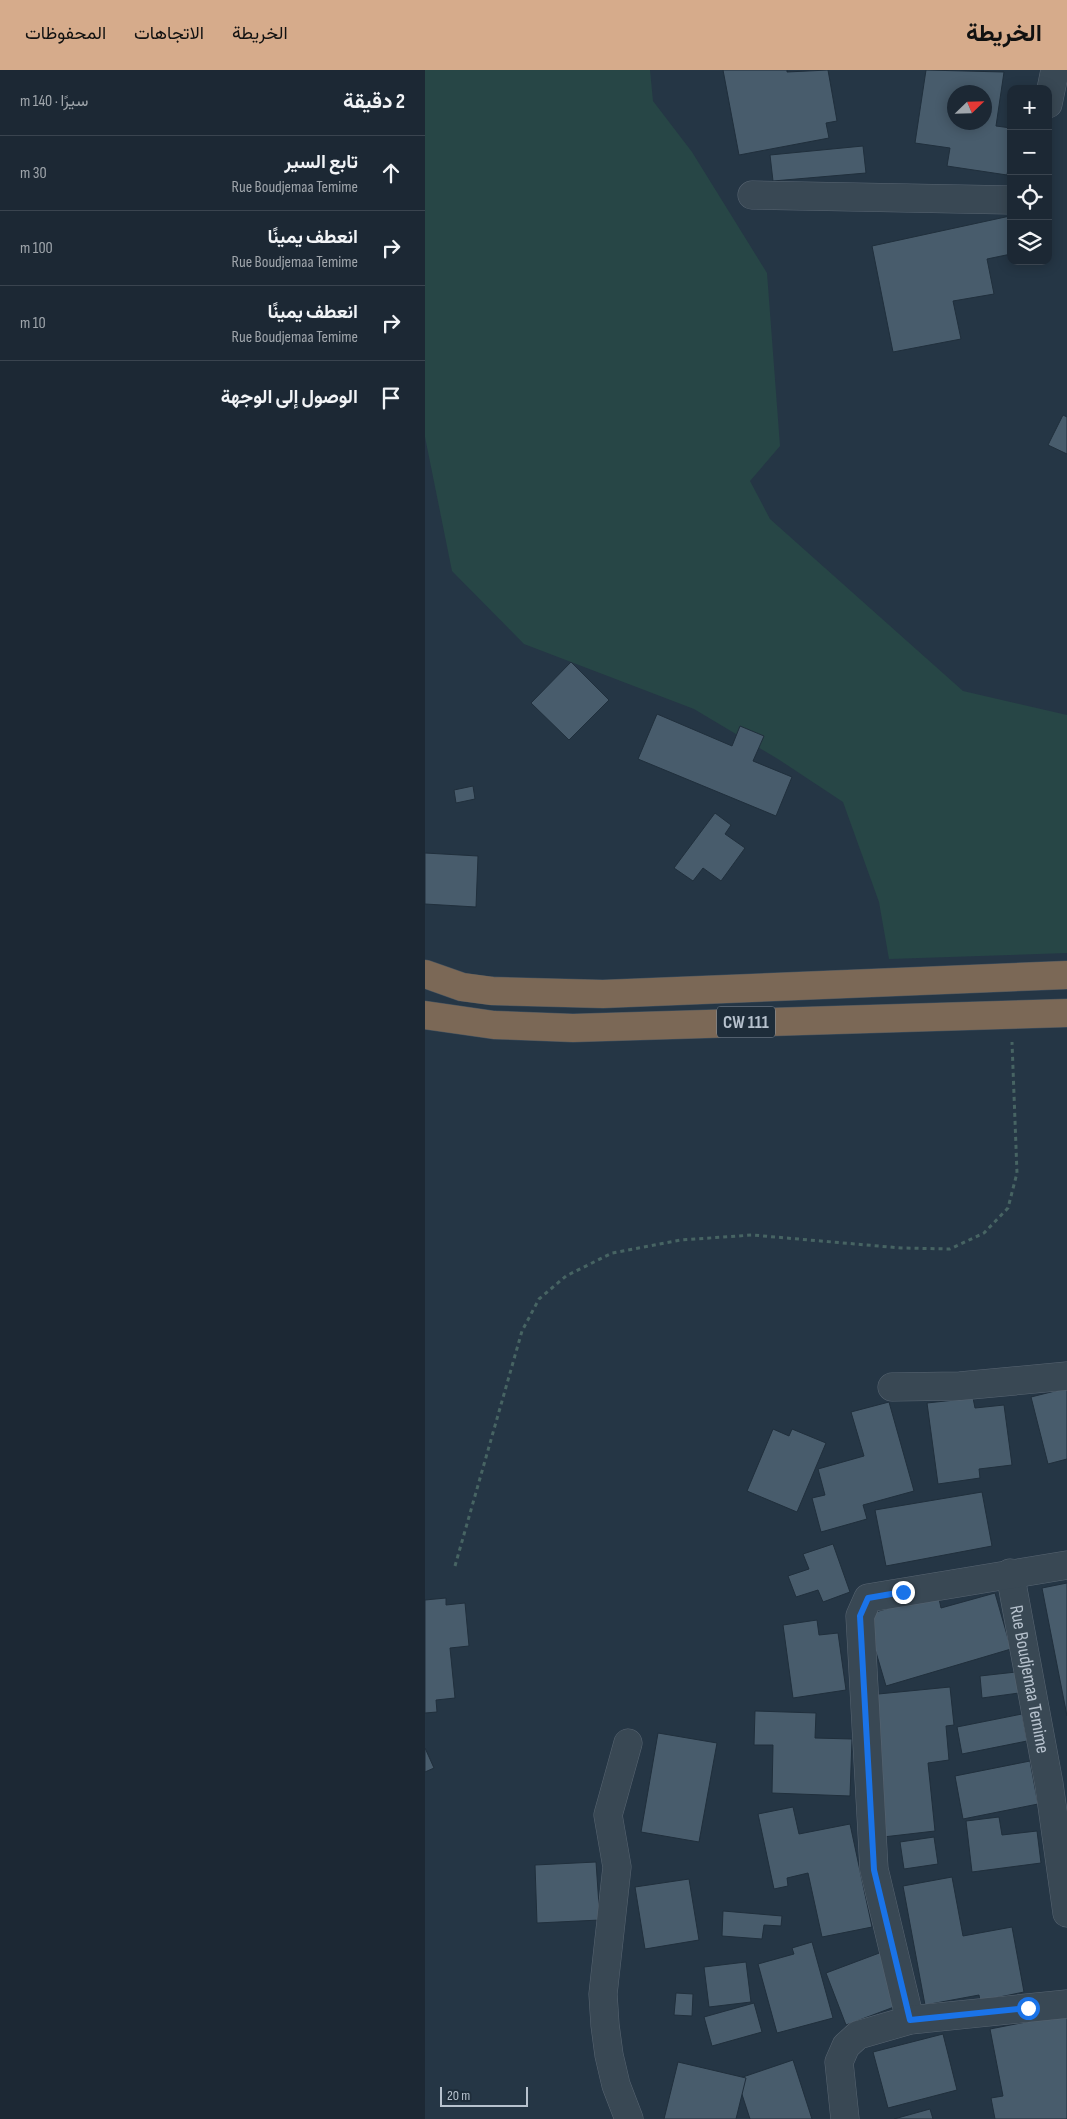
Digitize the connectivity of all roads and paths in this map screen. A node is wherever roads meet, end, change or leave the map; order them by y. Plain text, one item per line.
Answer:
1 (1055, 70) edge
2 (1052, 85) edge
3 (752, 196) dead end
4 (1007, 200) edge
5 (425, 974) edge
6 (1067, 975) edge
7 (1067, 1014) edge
8 (425, 1015) edge
9 (1011, 1016) junction
10 (1067, 1376) edge
11 (892, 1387) dead end
12 (1067, 1565) edge
13 (455, 1566) dead end
14 (1010, 1573) junction
15 (628, 1743) dead end
16 (1058, 1783) edge
17 (1067, 1913) edge
18 (1067, 2004) edge
19 (910, 2020) junction
20 (629, 2119) edge
21 (845, 2119) edge

1 - 2 street
3 - 4 street
5 - 6 highway
7 - 9 highway, CW 111
8 - 9 highway, CW 111
9 - 13 path
10 - 11 street
12 - 14 street
14 - 16 street, Rue Boudjemaa Temime
14 - 19 street
15 - 20 street
16 - 17 street, Rue Boudjemaa Temime
18 - 19 street
19 - 21 street

